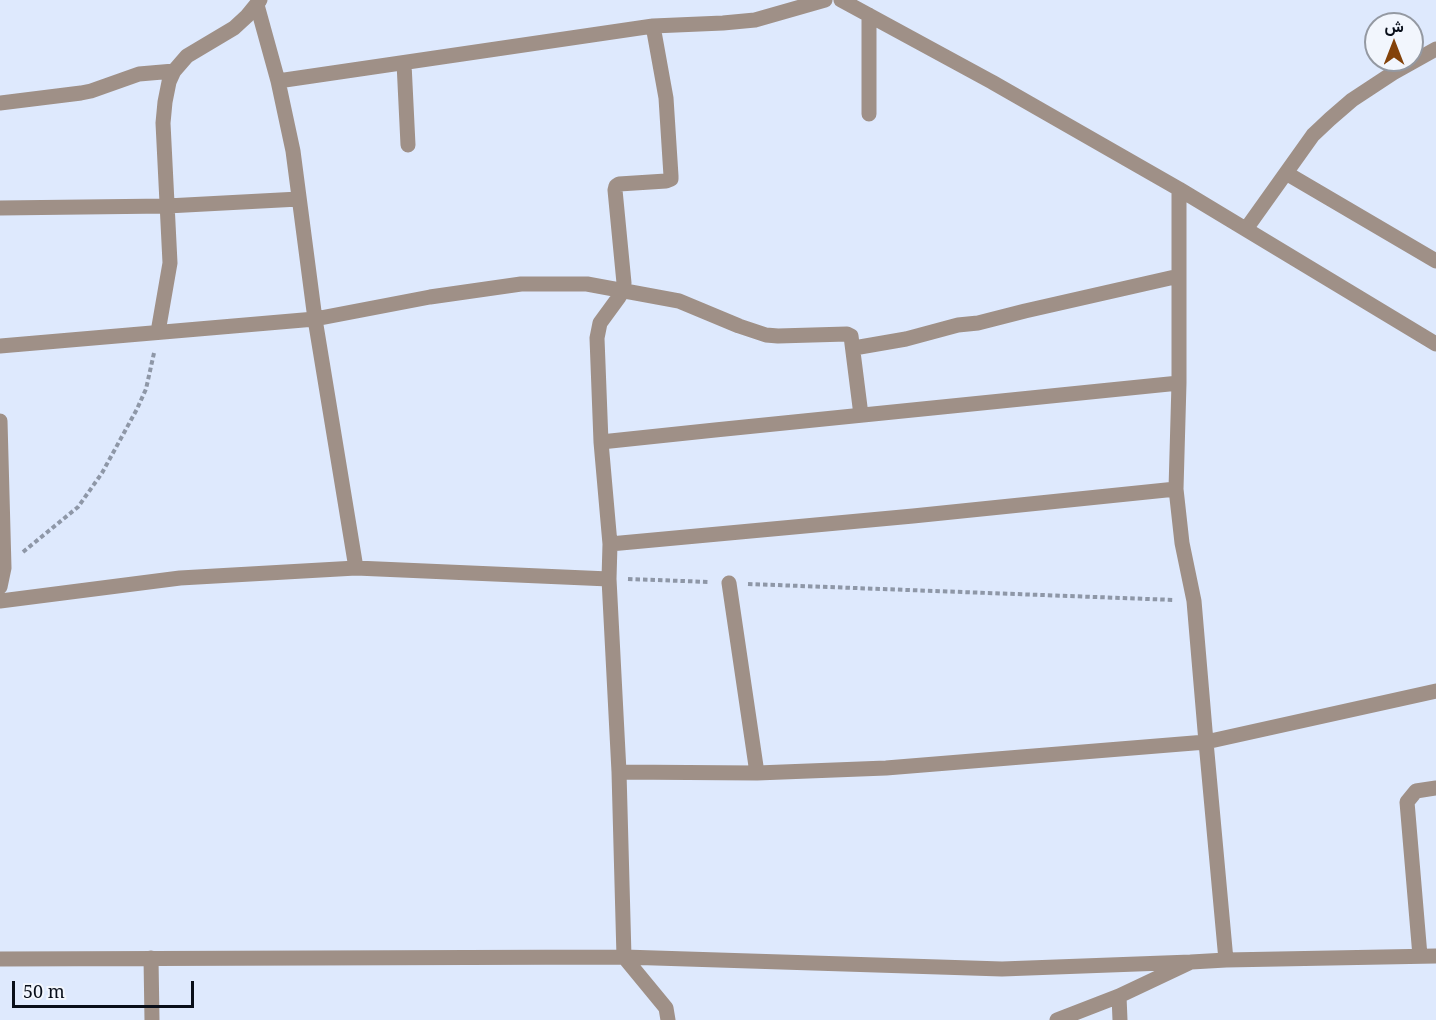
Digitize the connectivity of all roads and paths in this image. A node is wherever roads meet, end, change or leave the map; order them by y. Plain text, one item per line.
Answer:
1 (825, 0) edge
2 (841, 0) edge
3 (258, 2) edge
4 (869, 15) junction
5 (654, 26) junction
6 (1436, 50) edge
7 (404, 63) junction
8 (174, 71) junction
9 (278, 81) junction
10 (0, 103) edge
11 (869, 114) dead end
12 (408, 145) dead end
13 (1286, 173) junction
14 (1179, 189) junction
15 (299, 199) junction
16 (167, 206) junction
17 (0, 208) edge
18 (1246, 229) junction
19 (1436, 261) edge
20 (1179, 276) junction
21 (622, 290) junction
22 (315, 319) junction
23 (158, 332) junction
24 (1436, 344) edge
25 (0, 346) edge
26 (854, 348) junction
27 (1179, 383) junction
28 (861, 415) junction
29 (0, 421) edge
30 (601, 442) junction
31 (1176, 489) junction
32 (610, 544) junction
33 (2, 568) edge
34 (356, 568) junction
35 (609, 579) junction
36 (729, 583) junction
37 (0, 587) edge
38 (0, 601) edge
39 (1194, 601) junction
40 (1436, 690) edge
41 (1206, 742) junction
42 (619, 772) junction
43 (757, 773) junction
44 (1436, 788) edge
45 (1420, 956) junction
46 (1436, 956) edge
47 (624, 957) junction
48 (151, 958) junction
49 (0, 959) edge
50 (1226, 960) junction
51 (1191, 962) junction
52 (1119, 996) junction
53 (152, 1020) edge
54 (668, 1020) edge
55 (1057, 1020) edge
56 (1120, 1020) edge

1 - 5 street
2 - 4 street
3 - 8 street
3 - 9 street
4 - 11 street
4 - 14 street
5 - 7 street
5 - 21 street
6 - 13 street
7 - 9 street
7 - 12 street
8 - 10 street
8 - 16 street
9 - 15 street
13 - 18 street
13 - 19 street
14 - 18 street
14 - 20 street
15 - 16 street
15 - 22 street
16 - 17 street
16 - 23 street
18 - 24 street
20 - 26 street
20 - 27 street
21 - 22 street
21 - 26 street
21 - 30 street
22 - 23 street
22 - 34 street
23 - 25 street
23 - 33 path
26 - 28 street
27 - 28 street
27 - 31 street
28 - 30 street
29 - 33 street
30 - 32 street
31 - 32 street
31 - 39 street
32 - 35 street
33 - 37 street
34 - 35 street
34 - 38 street
35 - 36 path
35 - 42 street
36 - 39 path
36 - 43 street
39 - 41 street
40 - 41 street
41 - 43 street
41 - 50 street
42 - 43 street
42 - 47 street
44 - 45 street
45 - 46 street
45 - 50 street
47 - 48 street
47 - 51 street
47 - 54 street
48 - 49 street
48 - 53 street
50 - 51 street
51 - 52 street
52 - 55 street
52 - 56 street

